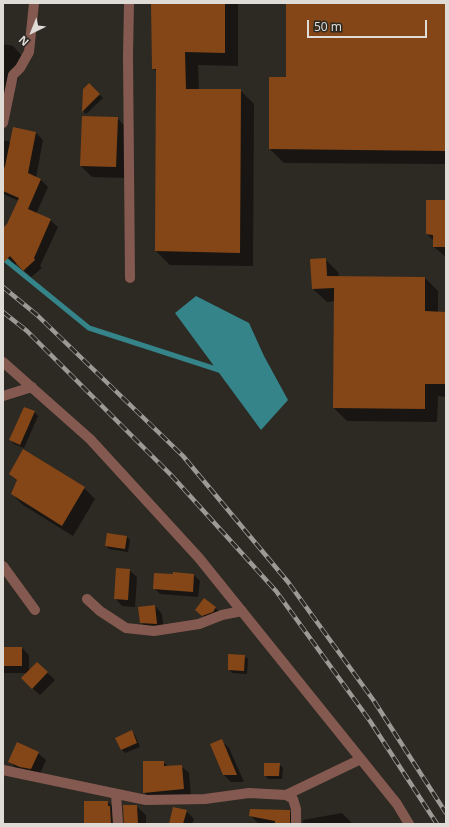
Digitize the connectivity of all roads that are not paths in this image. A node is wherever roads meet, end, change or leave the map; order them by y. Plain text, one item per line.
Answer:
1 (34, 3) edge
2 (129, 3) edge
3 (3, 123) edge
4 (130, 278) dead end
5 (3, 362) edge
6 (32, 387) junction
7 (3, 396) edge
8 (3, 566) edge
9 (87, 598) dead end
10 (35, 610) dead end
11 (242, 611) junction
12 (361, 759) junction
13 (3, 770) edge
14 (116, 794) junction
15 (286, 795) junction
16 (118, 824) edge
17 (296, 824) edge
18 (409, 824) edge

1 - 3 street
2 - 4 street
5 - 6 street
6 - 7 street
6 - 11 street
8 - 10 street
9 - 11 street
11 - 12 street
12 - 15 street
12 - 18 street
13 - 14 street
14 - 15 street
14 - 16 street
15 - 17 street

